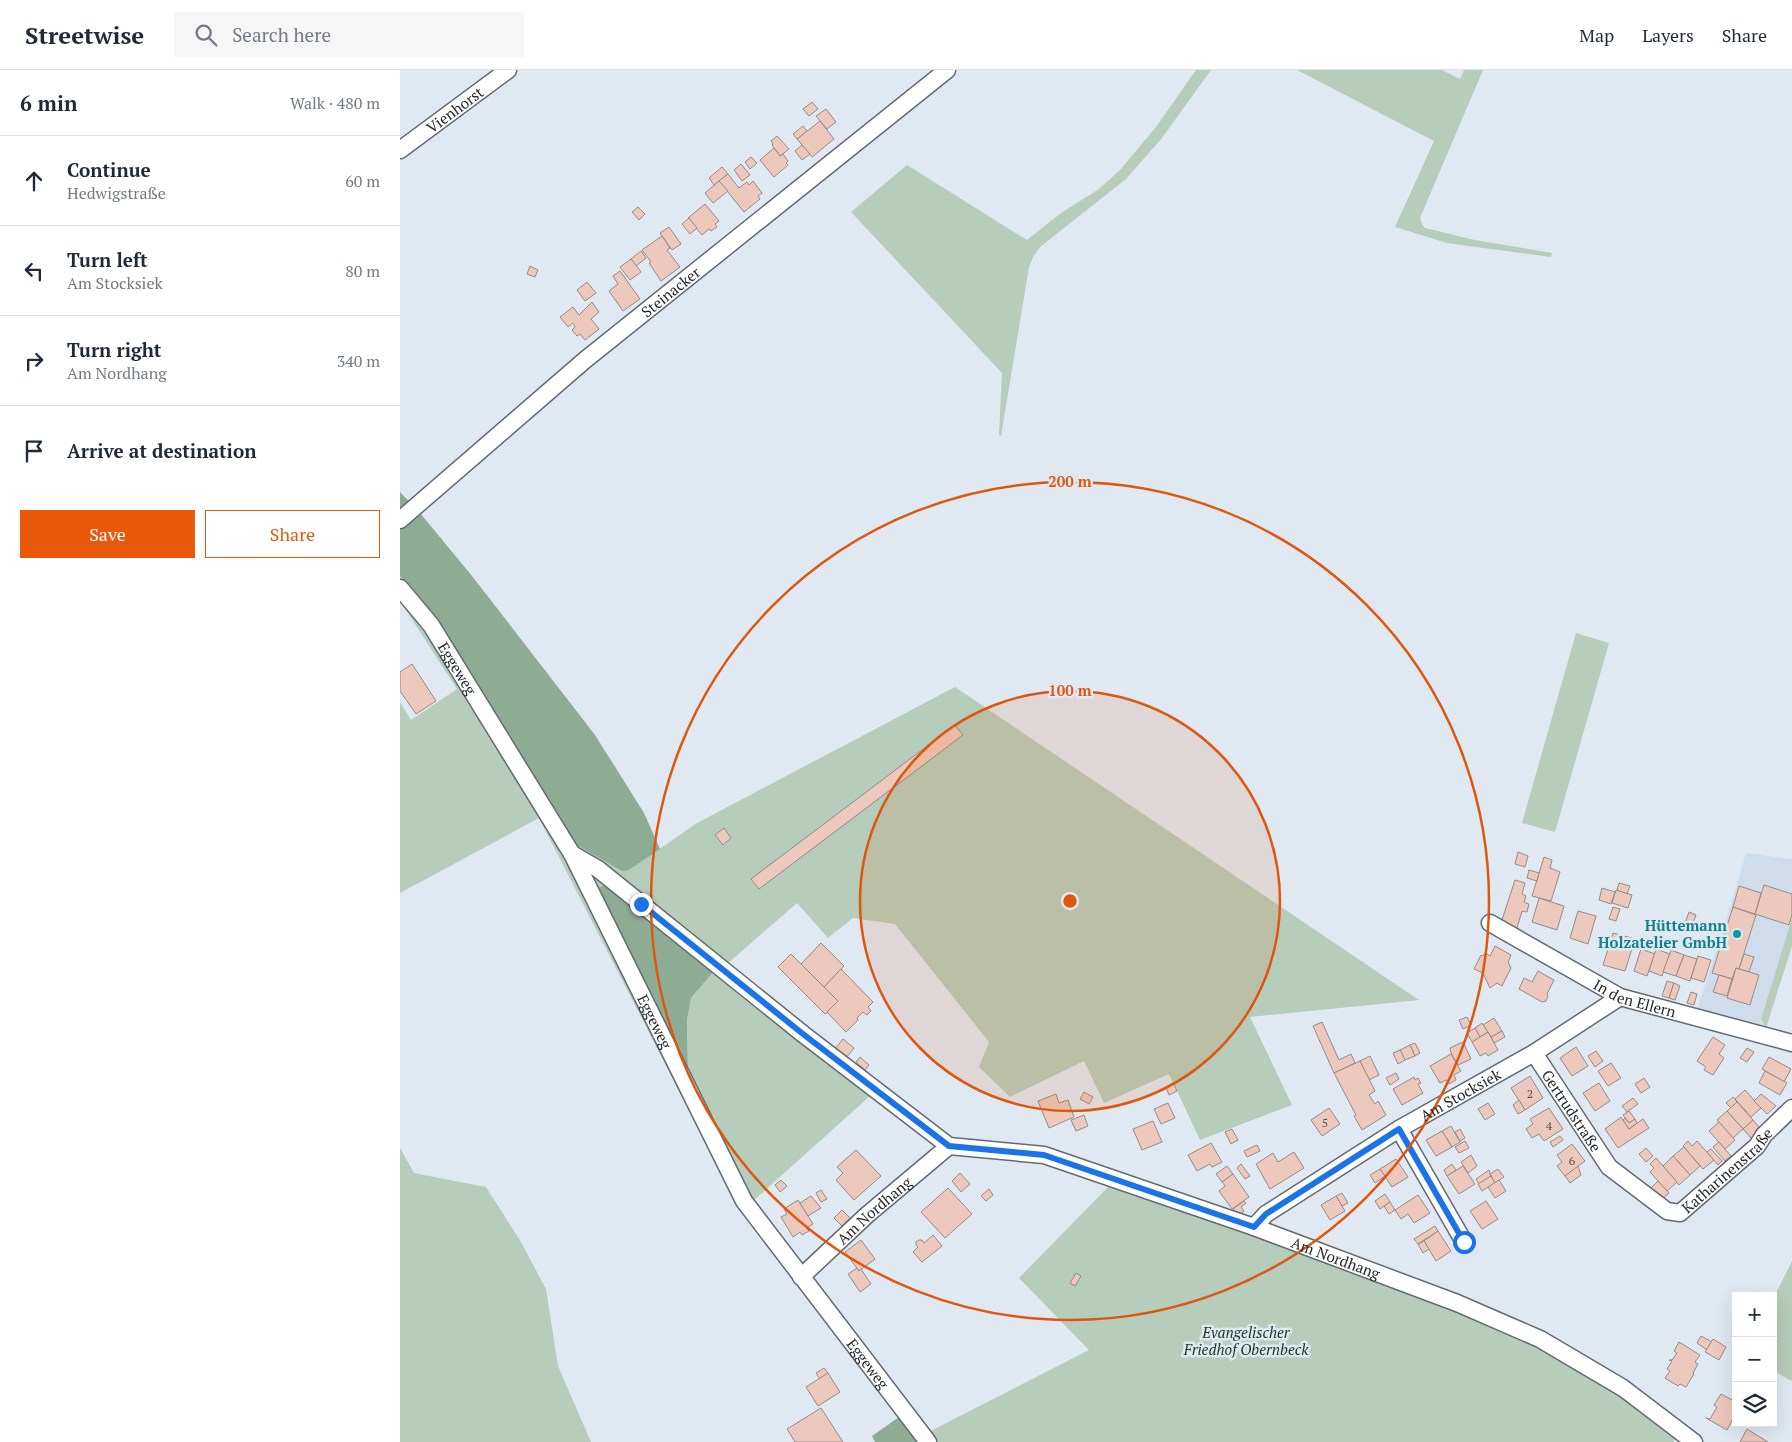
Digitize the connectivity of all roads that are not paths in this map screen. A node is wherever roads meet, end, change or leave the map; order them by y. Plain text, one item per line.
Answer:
1 (508, 70) edge
2 (947, 70) edge
3 (400, 150) edge
4 (400, 520) edge
5 (400, 588) edge
6 (572, 854) junction
7 (1490, 923) dead end
8 (1620, 997) junction
9 (1792, 1044) edge
10 (1534, 1053) junction
11 (1792, 1108) edge
12 (1399, 1129) junction
13 (949, 1146) junction
14 (1609, 1167) joint
15 (1254, 1227) junction
16 (1464, 1242) dead end
17 (801, 1276) junction
18 (928, 1442) edge
19 (1694, 1442) edge

1 - 3 street, Vienhorst
2 - 4 street, Steinacker
5 - 6 street, Eggeweg
6 - 13 street
6 - 17 street, Eggeweg
7 - 8 street, In den Ellern
8 - 9 street, In den Ellern
8 - 10 street, Am Stocksiek
10 - 12 street, Am Stocksiek
10 - 14 street, Gertrudstraße
11 - 14 street, Katharinenstraße
12 - 15 street, Am Stocksiek
12 - 16 street
13 - 15 street, Am Nordhang
13 - 17 street, Am Nordhang
15 - 19 street, Am Nordhang
17 - 18 street, Eggeweg

